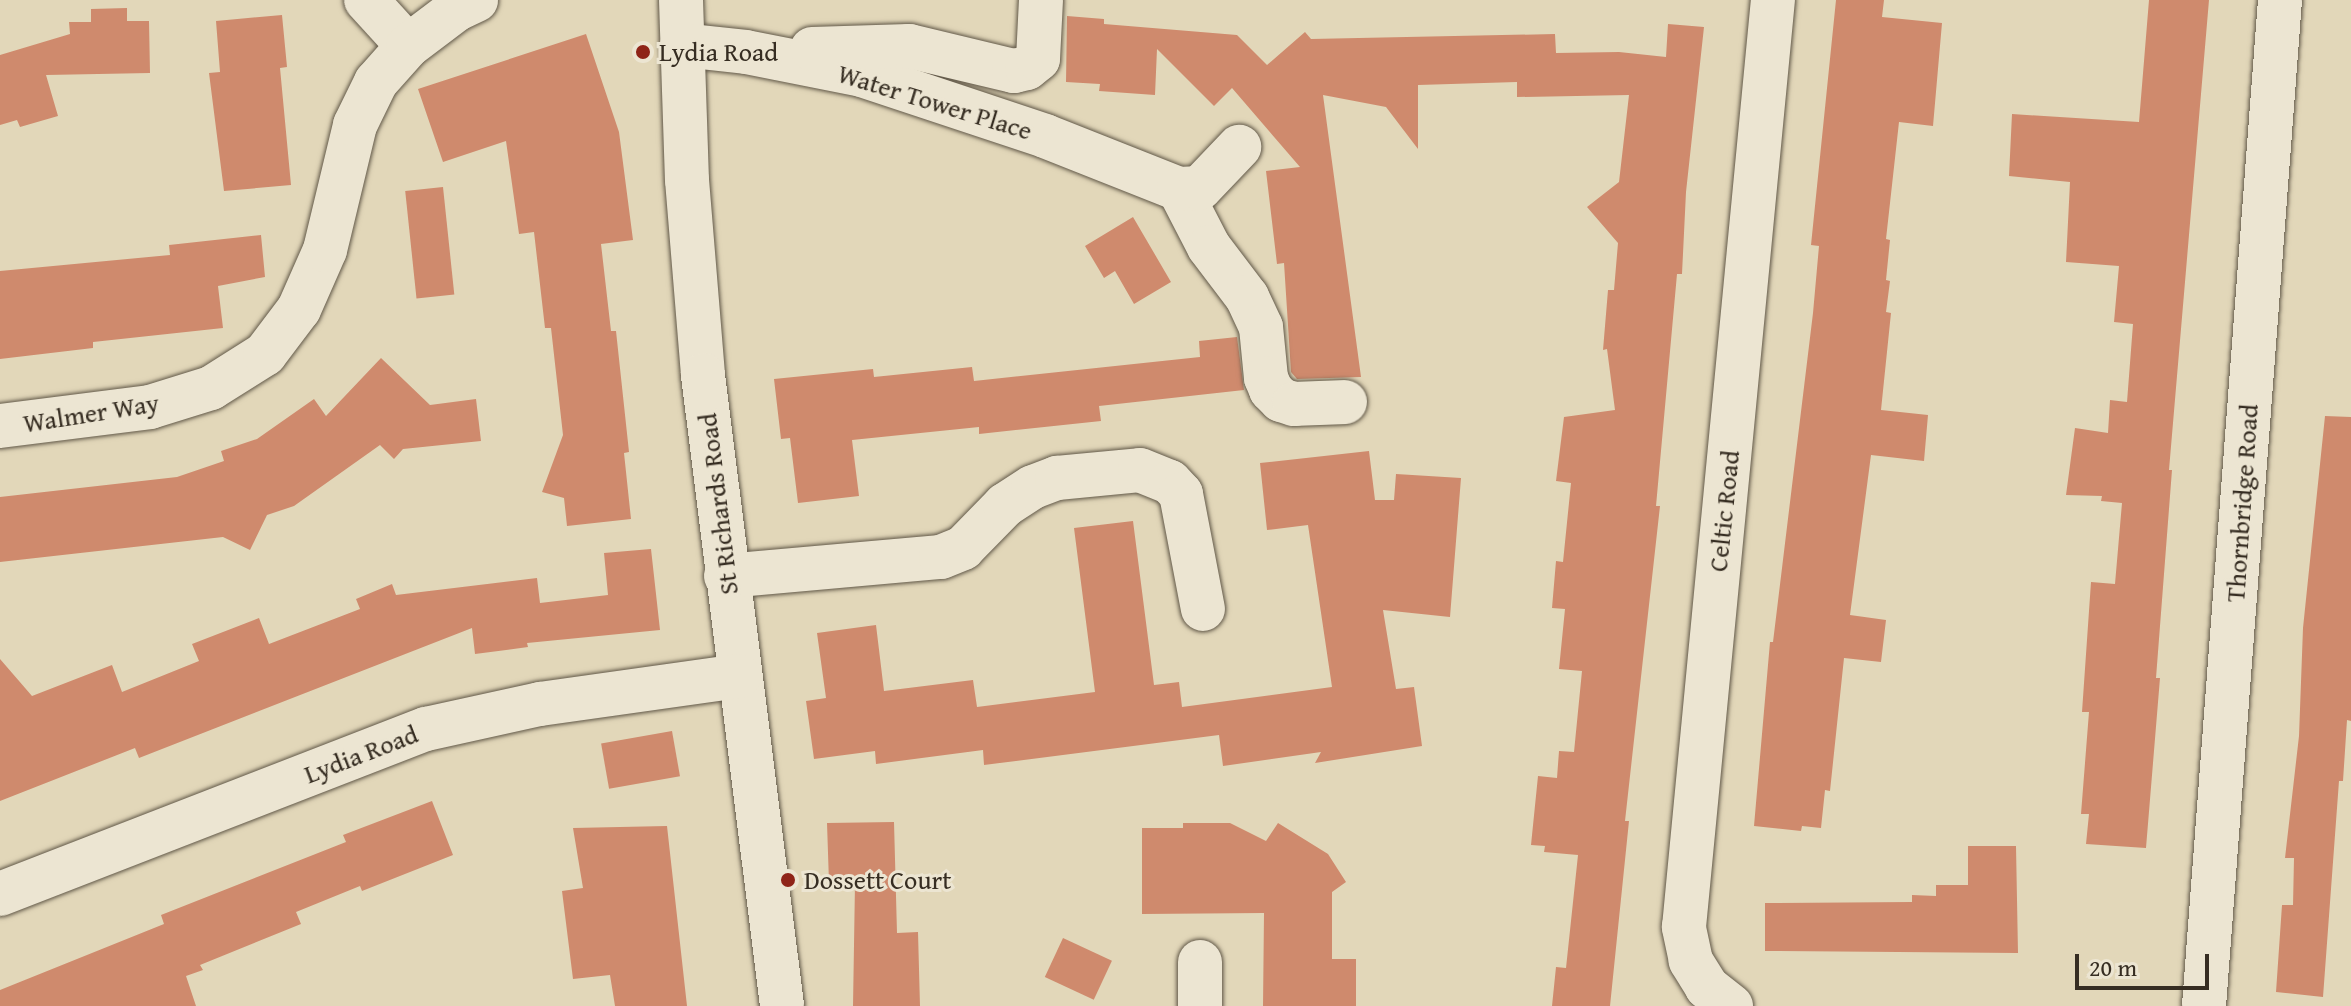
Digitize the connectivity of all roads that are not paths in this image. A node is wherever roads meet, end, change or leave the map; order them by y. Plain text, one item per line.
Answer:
1 (366, 0) edge
2 (476, 0) edge
3 (681, 0) edge
4 (1041, 0) edge
5 (1773, 0) edge
6 (2280, 0) edge
7 (682, 45) junction
8 (408, 46) junction
9 (746, 52) junction
10 (1239, 147) dead end
11 (1179, 189) junction
12 (1345, 402) dead end
13 (0, 426) edge
14 (726, 576) junction
15 (1203, 609) dead end
16 (739, 676) junction
17 (0, 894) edge
18 (1200, 962) dead end
19 (782, 1006) edge
20 (1200, 1006) edge
21 (1731, 1006) edge
22 (2204, 1006) edge

1 - 8 street
2 - 8 street, Walmer Way
3 - 7 street, St Richards Road
4 - 9 street
5 - 21 street, Celtic Road
6 - 22 street, Thornbridge Road
7 - 9 street, Water Tower Place
7 - 14 street, St Richards Road
8 - 13 street, Walmer Way
9 - 11 street, Water Tower Place
10 - 11 street
11 - 12 street
14 - 15 street
14 - 16 street, St Richards Road
16 - 17 street, Lydia Road
16 - 19 street, St Richards Road
18 - 20 street

